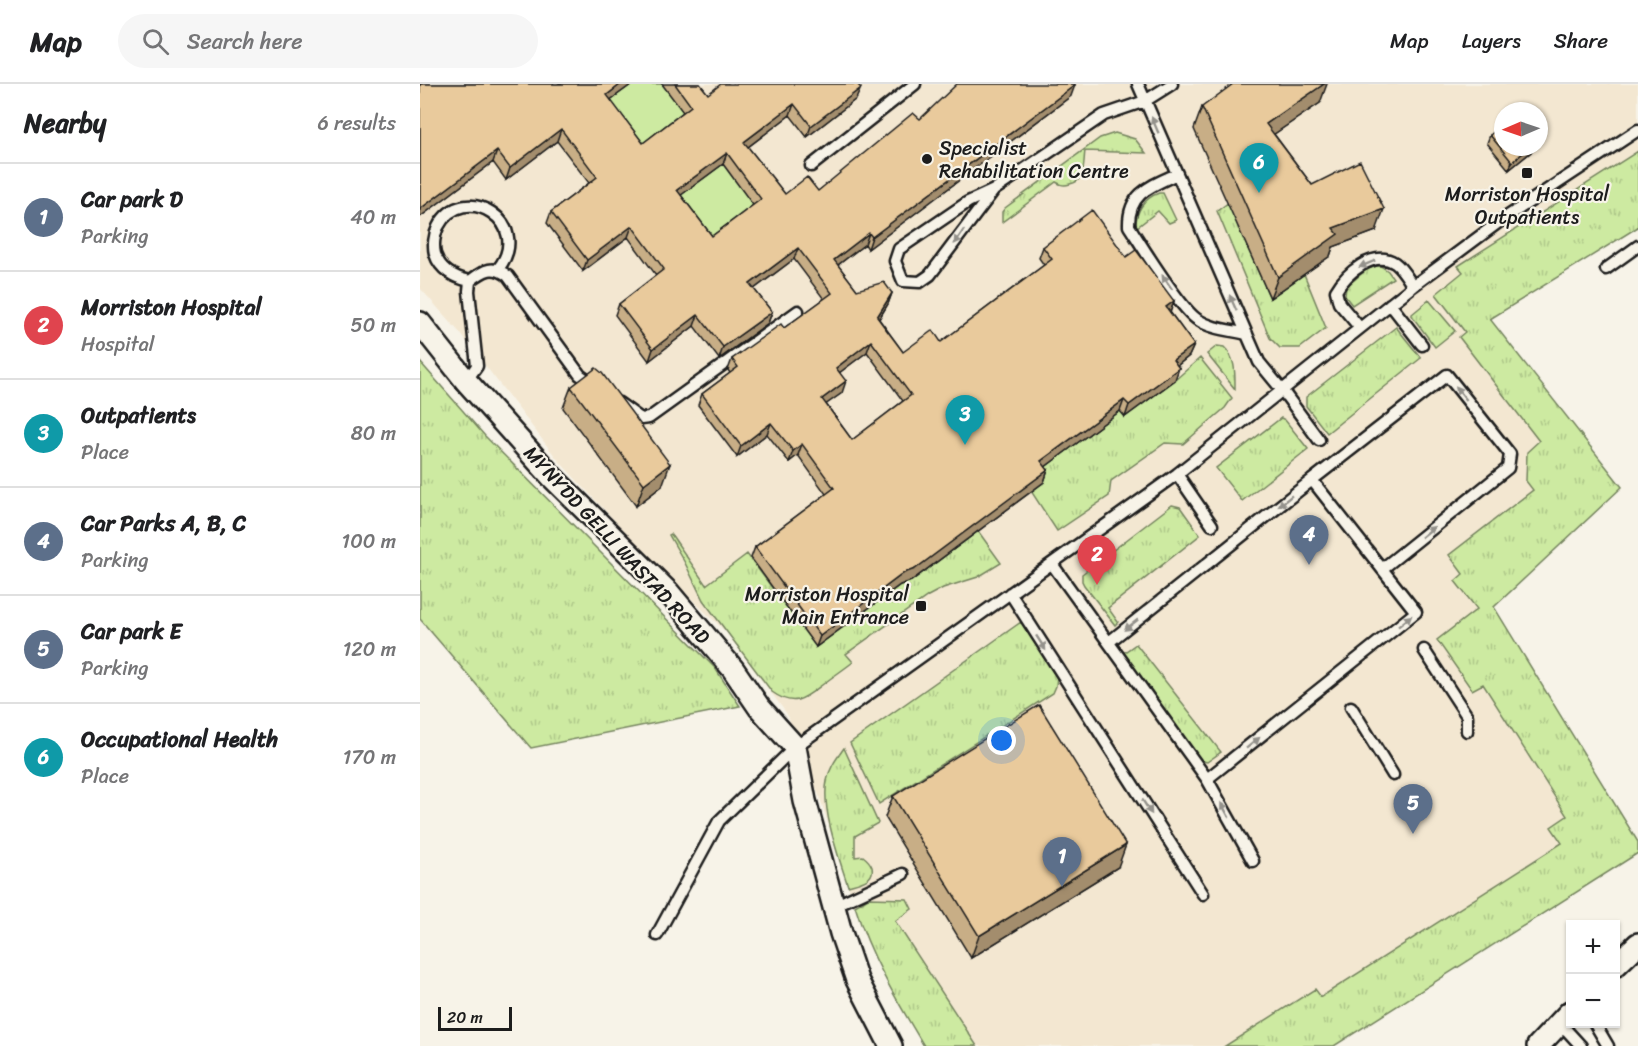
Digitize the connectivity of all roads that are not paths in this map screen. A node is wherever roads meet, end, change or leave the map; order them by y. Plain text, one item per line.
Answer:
1 (915, 84) edge
2 (1137, 84) edge
3 (1172, 84) edge
4 (1145, 101) junction
5 (1638, 130) edge
6 (811, 166) dead end
7 (1177, 174) junction
8 (994, 190) junction
9 (1638, 246) edge
10 (498, 269) junction
11 (1606, 269) dead end
12 (470, 281) junction
13 (1413, 286) junction
14 (1390, 304) junction
15 (798, 311) dead end
16 (420, 323) edge
17 (1360, 328) junction
18 (1247, 334) junction
19 (1422, 345) dead end
20 (466, 381) junction
21 (1282, 390) junction
22 (1319, 440) dead end
23 (1177, 474) junction
24 (1312, 480) junction
25 (1212, 525) dead end
26 (1052, 564) junction
27 (1382, 569) junction
28 (1010, 593) junction
29 (1109, 642) junction
30 (1424, 650) dead end
31 (1351, 707) dead end
32 (1467, 730) dead end
33 (795, 747) junction
34 (1393, 775) dead end
35 (1208, 779) junction
36 (1253, 861) dead end
37 (903, 874) dead end
38 (1203, 894) dead end
39 (834, 906) junction
40 (657, 935) dead end
41 (1638, 944) edge
42 (1620, 961) edge
43 (1565, 1017) edge
44 (1598, 1028) edge
45 (891, 1046) edge
46 (1538, 1046) edge
47 (1581, 1046) edge
48 (1608, 1046) edge

1 - 6 lane
2 - 4 lane
3 - 4 lane
7 -> 4 lane
4 - 8 lane
5 - 13 lane
18 -> 7 lane
18 -> 7 lane
8 -> 8 lane
9 - 11 lane
10 - 12 lane
10 - 12 lane
10 - 15 lane
12 - 20 lane
13 - 14 lane
13 -> 17 lane
14 - 17 lane
14 - 19 lane
16 - 20 street, MYNYDD GELLI WASTAD ROAD
17 - 21 lane
18 - 21 lane
20 - 33 street, MYNYDD GELLI WASTAD ROAD
21 - 22 lane
21 - 23 lane
23 - 25 lane
23 - 26 lane
24 - 27 lane
27 -> 24 lane
24 -> 29 lane
26 - 28 lane
26 - 29 lane
35 -> 27 lane
28 - 33 lane
28 -> 38 lane
29 - 35 lane
30 - 32 lane
31 - 34 lane
33 - 39 street
33 - 40 lane
36 -> 35 lane
37 - 39 lane
39 - 45 street
41 - 42 street
43 - 46 street
43 - 47 lane
44 - 48 lane

